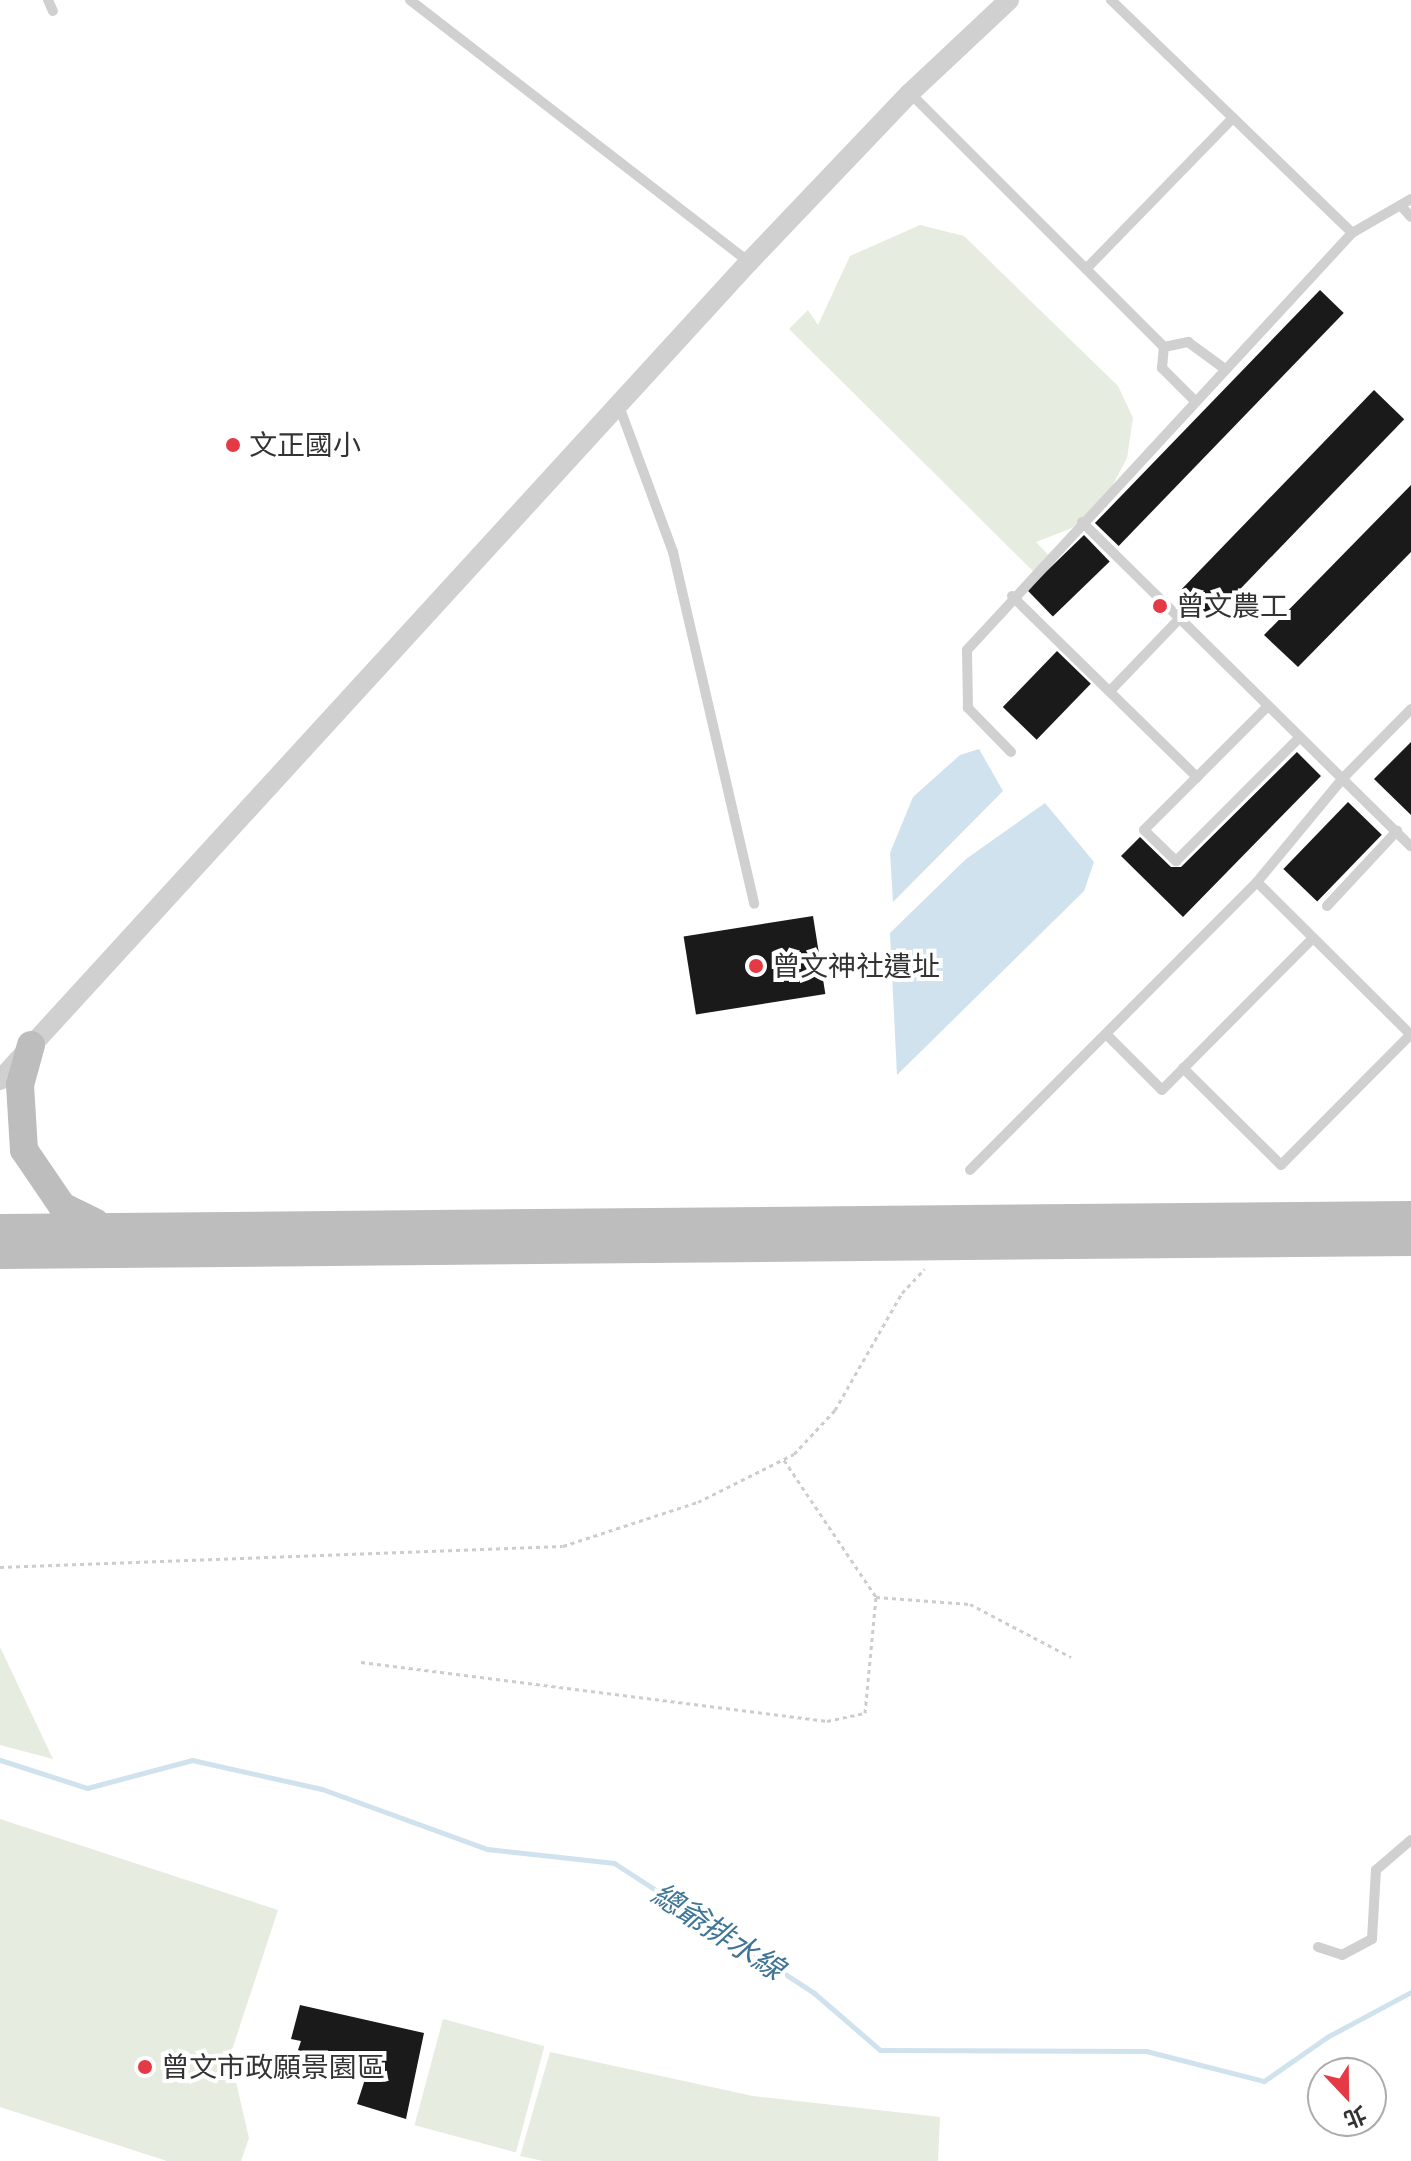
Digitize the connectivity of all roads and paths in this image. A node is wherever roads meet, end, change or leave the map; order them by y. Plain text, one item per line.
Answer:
1 (48, 0) edge
2 (410, 0) edge
3 (1009, 0) edge
4 (1111, 0) edge
5 (53, 11) dead end
6 (910, 93) junction
7 (1233, 118) junction
8 (1411, 199) edge
9 (1402, 207) junction
10 (1411, 217) edge
11 (1352, 233) junction
12 (749, 262) junction
13 (1086, 269) junction
14 (1164, 347) junction
15 (1225, 369) junction
16 (1195, 401) junction
17 (619, 406) junction
18 (1082, 522) junction
19 (1012, 596) junction
20 (1180, 618) junction
21 (1110, 691) junction
22 (1268, 706) junction
23 (1411, 709) edge
24 (1300, 737) junction
25 (1011, 752) dead end
26 (1197, 777) junction
27 (1343, 778) junction
28 (1397, 831) junction
29 (1411, 846) edge
30 (1257, 882) junction
31 (754, 904) dead end
32 (1327, 906) dead end
33 (1313, 938) junction
34 (1106, 1034) junction
35 (1411, 1034) edge
36 (31, 1045) junction
37 (1183, 1068) junction
38 (0, 1080) edge
39 (970, 1170) dead end
40 (1411, 1215) edge
41 (108, 1225) junction
42 (0, 1228) edge
43 (1411, 1242) edge
44 (951, 1250) junction
45 (0, 1255) edge
46 (784, 1460) junction
47 (0, 1567) edge
48 (876, 1597) junction
49 (1071, 1657) dead end
50 (361, 1662) dead end
51 (1411, 1840) edge
52 (1318, 1947) dead end

1 - 5 lane
2 - 12 lane
3 - 6 street
4 - 7 lane
6 - 12 street
6 - 13 lane
7 - 11 lane
7 - 13 lane
8 - 9 lane
9 - 10 lane
9 - 11 lane
11 - 15 lane
12 - 17 street
13 - 14 lane
14 - 15 lane
14 - 16 lane
15 - 16 lane
16 - 18 lane
17 - 31 lane
17 - 36 street
18 - 19 lane
18 - 20 lane
19 - 21 lane
19 - 25 lane
20 - 21 lane
20 - 22 lane
21 - 26 lane
22 - 24 lane
22 - 26 lane
23 - 27 lane
24 - 26 lane
24 - 27 lane
27 - 28 lane
27 - 30 lane
28 - 29 lane
28 - 32 lane
30 - 33 lane
30 - 34 lane
33 - 35 lane
33 - 37 lane
34 - 37 lane
34 - 39 lane
35 - 37 lane
36 - 38 street
36 - 41 main road
40 - 41 main road
41 - 42 main road
43 - 44 main road
44 - 45 main road
44 - 46 path
46 - 47 path
46 - 48 path
48 - 49 path
48 - 50 path
51 - 52 lane

